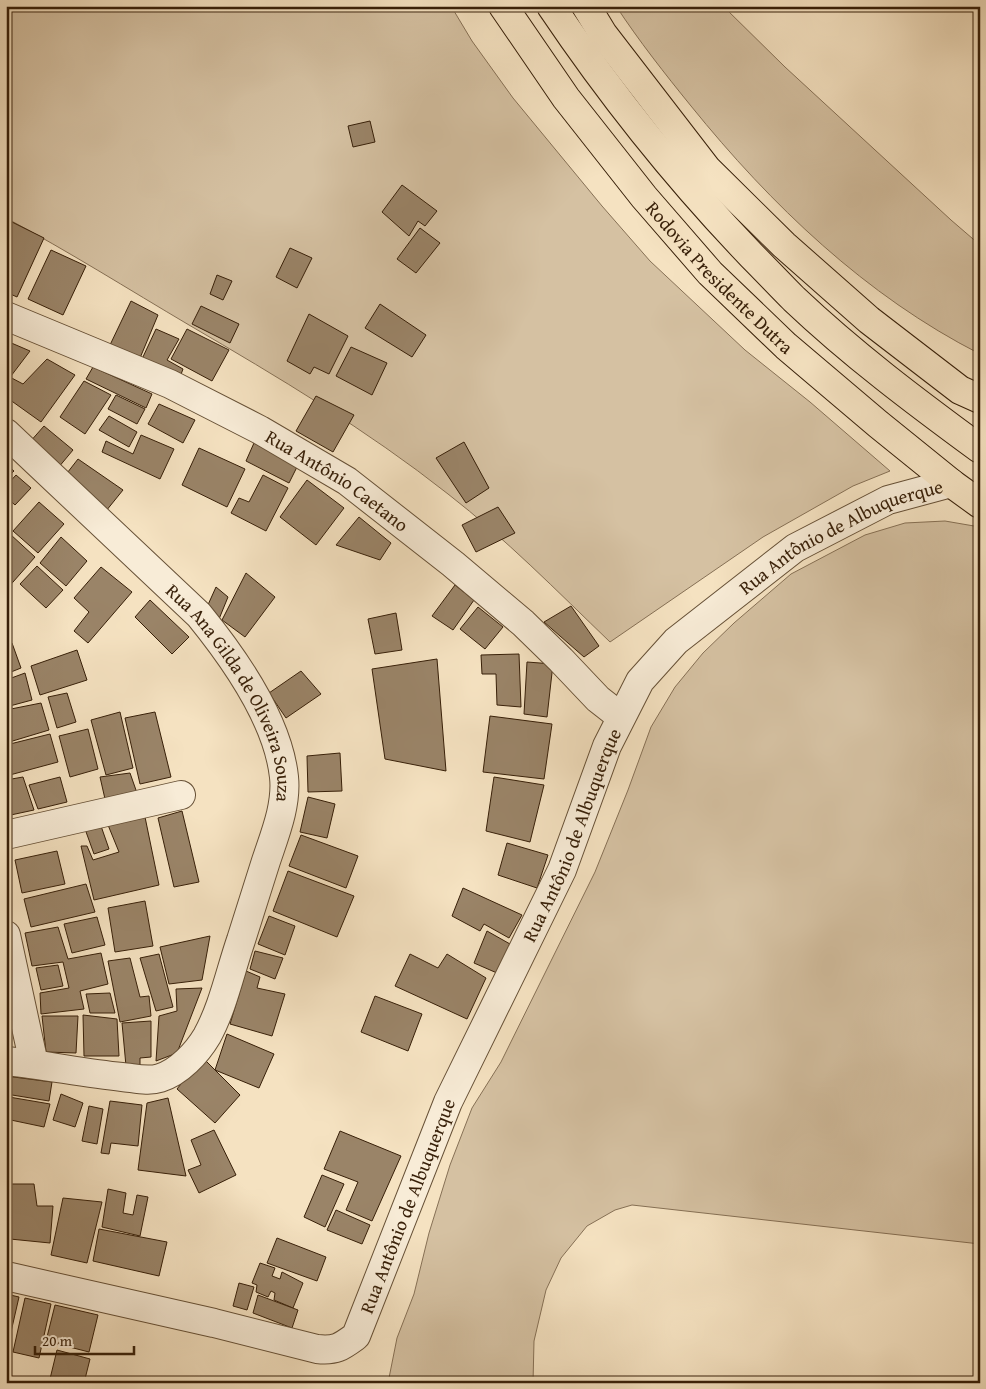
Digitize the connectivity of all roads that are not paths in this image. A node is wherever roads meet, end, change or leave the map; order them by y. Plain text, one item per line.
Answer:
1 (503, 6) edge
2 (551, 6) edge
3 (586, 6) edge
4 (6, 316) edge
5 (980, 399) edge
6 (6, 433) edge
7 (980, 449) edge
8 (951, 483) junction
9 (980, 504) edge
10 (621, 717) junction
11 (181, 795) dead end
12 (6, 835) edge
13 (6, 935) edge
14 (6, 1061) edge
15 (34, 1064) junction
16 (6, 1276) edge

1 - 8 highway, Rodovia Presidente Dutra
2 - 7 highway, Rodovia Presidente Dutra
3 - 5 highway
4 - 10 street, Rua Antônio Caetano
6 - 15 street, Rua Ana Gilda de Oliveira Souza
8 - 9 highway, Rodovia Presidente Dutra
8 - 10 street, Rua Antônio de Albuquerque
10 - 16 street, Rua Antônio de Albuquerque
11 - 12 street
13 - 15 street
14 - 15 street, Rua Ana Gilda de Oliveira Souza

